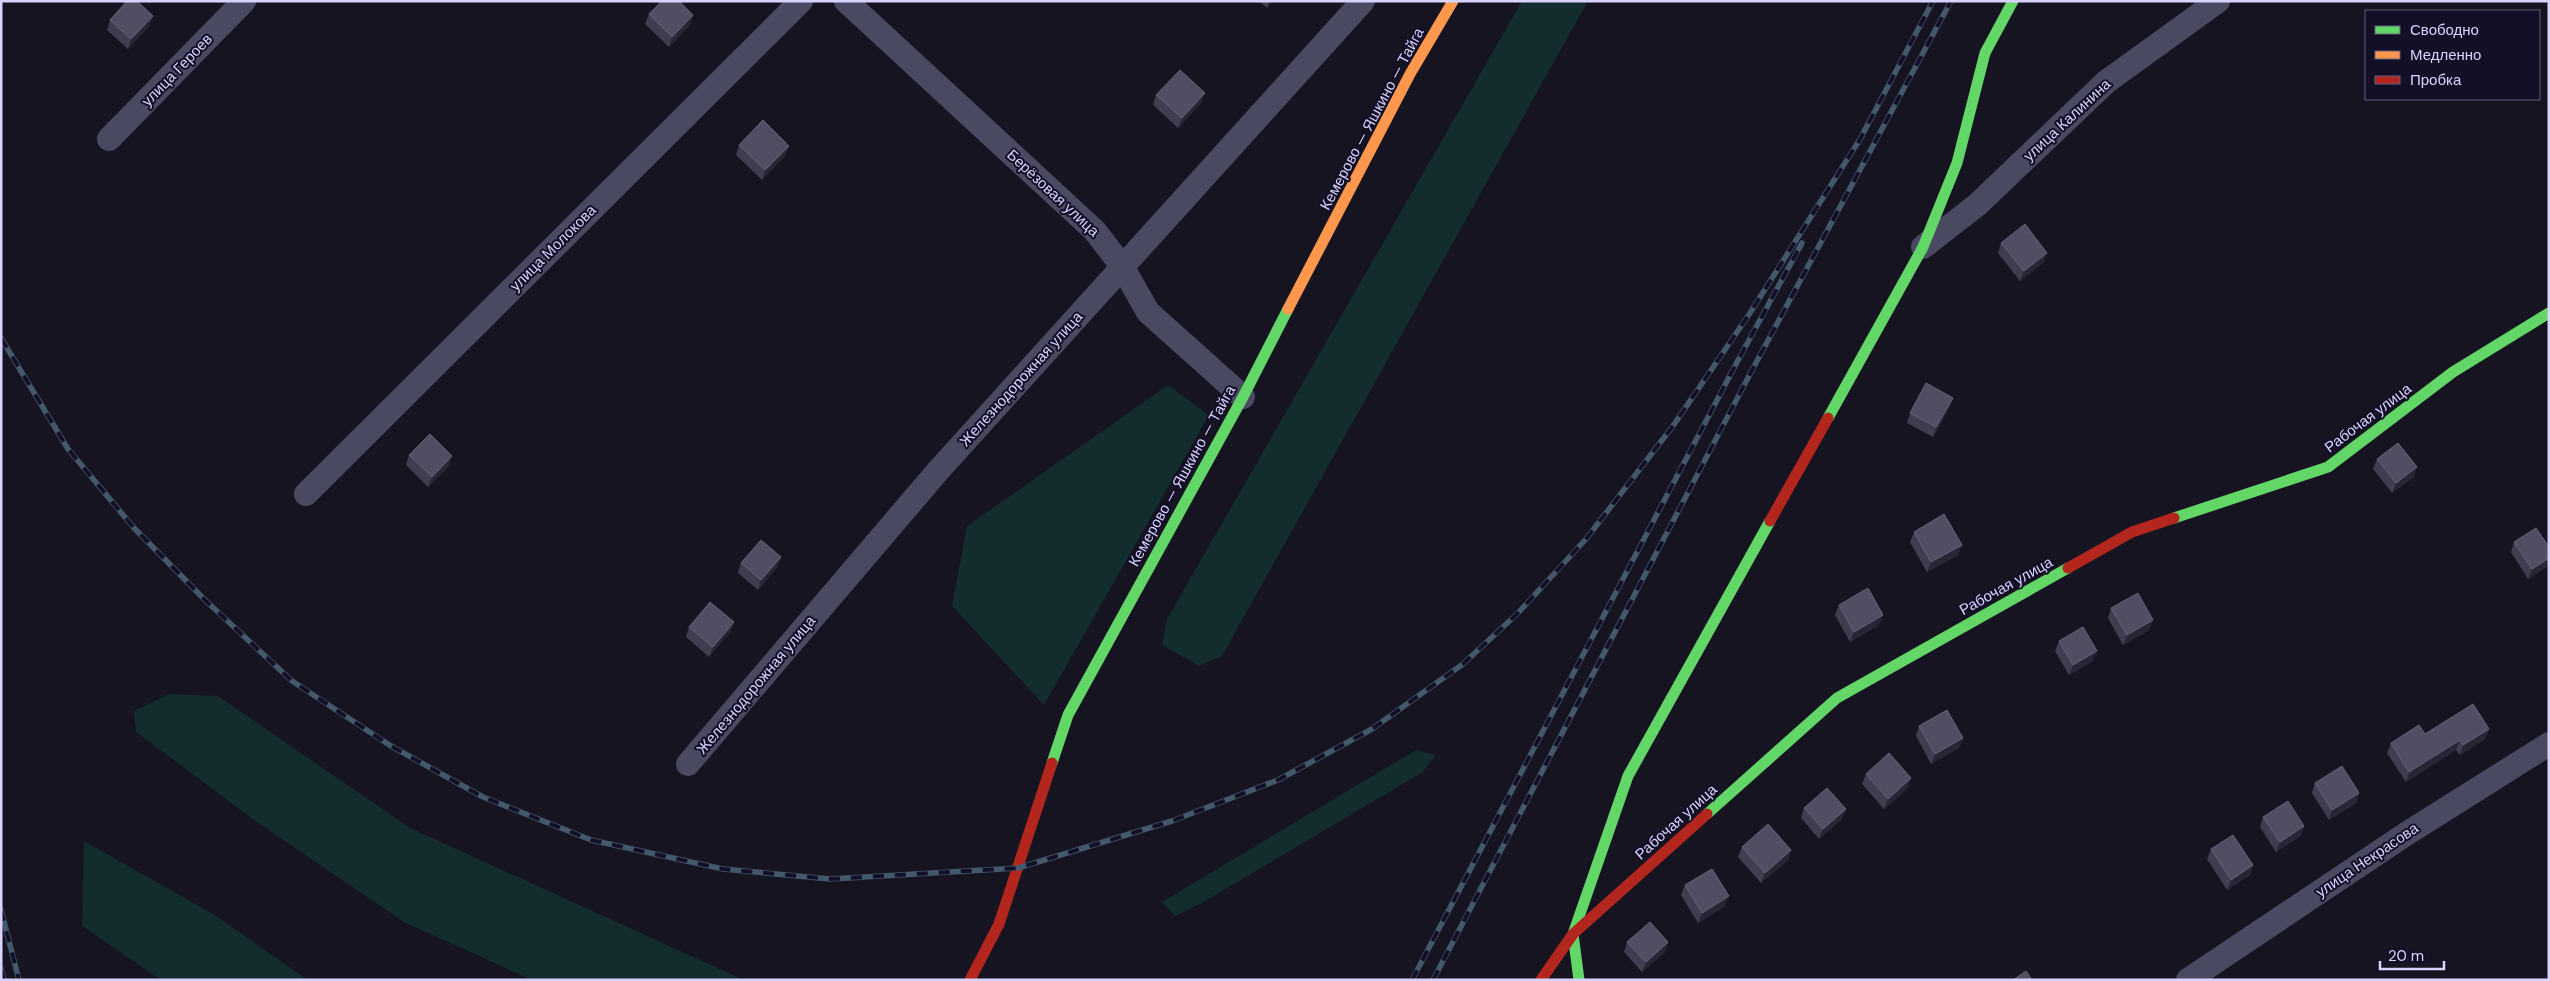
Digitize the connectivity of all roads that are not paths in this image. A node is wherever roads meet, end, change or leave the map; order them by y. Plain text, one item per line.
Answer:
1 (244, 1) edge
2 (801, 1) edge
3 (846, 1) edge
4 (1363, 1) edge
5 (1453, 1) edge
6 (2013, 1) edge
7 (2218, 1) edge
8 (109, 139) dead end
9 (1923, 247) junction
10 (1122, 266) junction
11 (2549, 313) edge
12 (1243, 397) junction
13 (306, 494) dead end
14 (2549, 744) edge
15 (688, 764) dead end
16 (1573, 934) junction
17 (970, 980) edge
18 (1541, 980) edge
19 (1579, 980) edge
20 (2188, 980) edge

1 - 8 street, улица Героев
2 - 13 street, улица Молокова
3 - 10 street, Берёзовая улица
4 - 10 street, Железнодорожная улица
5 - 12 street, Кемерово — Яшкино — Тайга
6 - 9 street
7 - 9 street, улица Калинина
9 - 16 street
10 - 12 street, Берёзовая улица
10 - 15 street, Железнодорожная улица
11 - 16 street, Рабочая улица
12 - 17 street, Кемерово — Яшкино — Тайга
14 - 20 street, улица Некрасова
16 - 18 street, Рабочая улица
16 - 19 street

